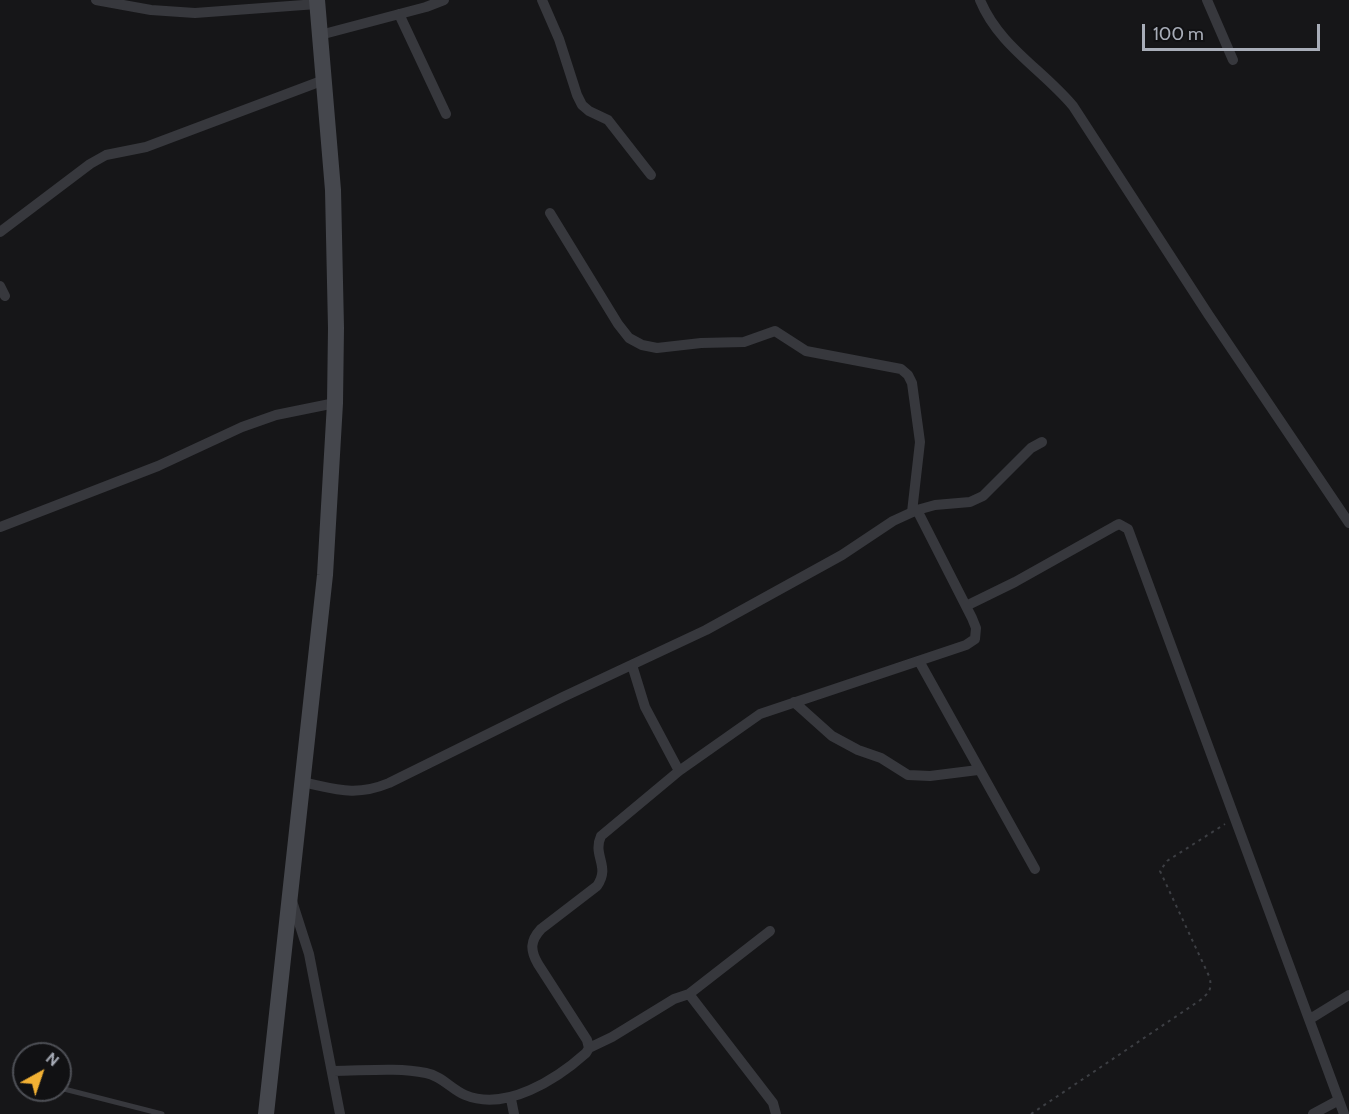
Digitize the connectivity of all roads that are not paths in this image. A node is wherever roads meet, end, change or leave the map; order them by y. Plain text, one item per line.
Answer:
1 (96, 0) edge
2 (444, 0) edge
3 (542, 0) edge
4 (980, 0) edge
5 (1208, 0) edge
6 (317, 2) edge
7 (399, 14) junction
8 (320, 35) junction
9 (1233, 60) dead end
10 (324, 80) junction
11 (446, 114) dead end
12 (651, 175) dead end
13 (550, 213) dead end
14 (0, 232) edge
15 (335, 403) junction
16 (1042, 442) dead end
17 (915, 511) junction
18 (1349, 523) edge
19 (0, 527) edge
20 (966, 606) junction
21 (919, 661) junction
22 (632, 665) junction
23 (794, 702) junction
24 (978, 770) junction
25 (679, 771) junction
26 (302, 782) junction
27 (1035, 869) dead end
28 (290, 896) junction
29 (770, 931) dead end
30 (690, 994) junction
31 (1349, 995) edge
32 (1310, 1020) junction
33 (589, 1048) junction
34 (333, 1071) junction
35 (72, 1091) edge
36 (511, 1098) junction
37 (1339, 1100) junction
38 (162, 1114) edge
39 (266, 1114) edge
40 (340, 1114) edge
41 (514, 1114) edge
42 (776, 1114) edge
43 (1312, 1114) edge
44 (1344, 1114) edge

1 - 6 street
2 - 7 street
3 - 12 street
4 - 18 street
5 - 9 street
6 - 8 main road
7 - 8 street
7 - 11 street
8 - 10 main road
10 - 14 street
10 - 15 main road
13 - 17 street
15 - 19 street
15 - 26 main road
16 - 17 street
17 - 20 street
17 - 22 street
20 - 21 street
20 - 32 street
21 - 23 street
21 - 24 street
22 - 25 street
22 - 26 street
23 - 24 street
23 - 25 street
24 - 27 street
25 - 33 street
26 - 28 main road
28 - 34 street
28 - 39 main road
29 - 30 street
30 - 33 street
30 - 42 street
31 - 32 street
32 - 37 street
33 - 36 street
34 - 36 street
34 - 40 street
35 - 38 lane
36 - 41 street
37 - 43 street
37 - 44 street

